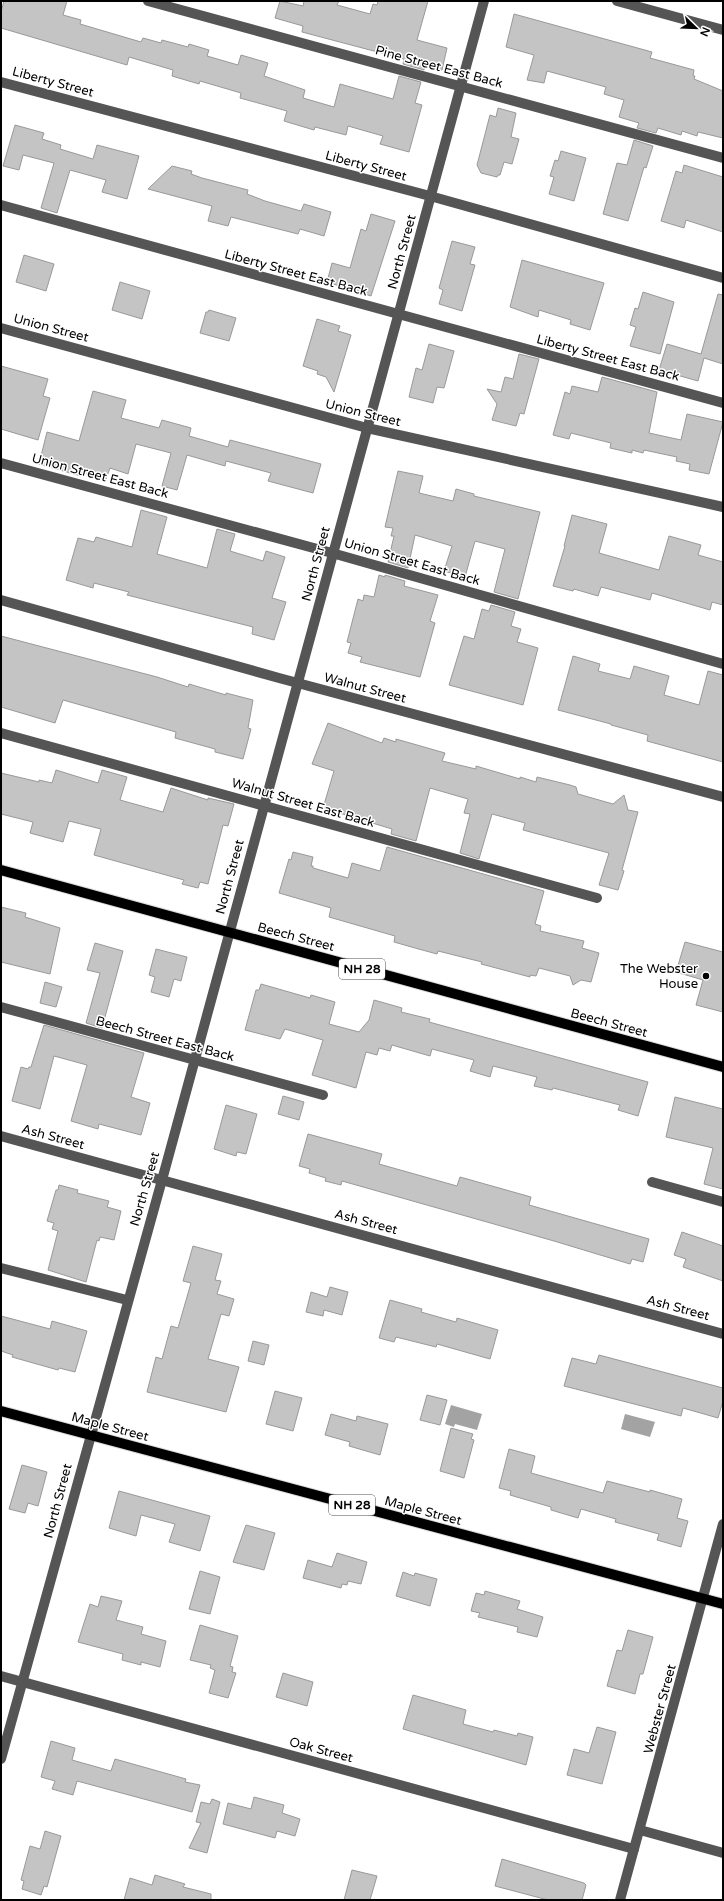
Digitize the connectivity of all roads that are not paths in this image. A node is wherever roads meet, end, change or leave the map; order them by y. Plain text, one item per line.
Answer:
1 (148, 1) edge
2 (484, 1) edge
3 (617, 1) edge
4 (641, 4) edge
5 (723, 30) edge
6 (1, 82) edge
7 (461, 86) junction
8 (723, 158) edge
9 (430, 196) junction
10 (1, 205) edge
11 (723, 278) edge
12 (398, 315) junction
13 (1, 328) edge
14 (723, 402) edge
15 (367, 428) junction
16 (1, 463) edge
17 (723, 507) edge
18 (332, 553) junction
19 (1, 600) edge
20 (723, 664) edge
21 (297, 683) junction
22 (1, 733) edge
23 (723, 797) edge
24 (263, 805) junction
25 (1, 870) edge
26 (598, 898) dead end
27 (228, 932) junction
28 (1, 1007) edge
29 (193, 1060) junction
30 (723, 1068) edge
31 (323, 1095) dead end
32 (1, 1136) edge
33 (162, 1180) junction
34 (652, 1182) dead end
35 (723, 1202) edge
36 (1, 1268) edge
37 (127, 1300) junction
38 (723, 1334) edge
39 (1, 1411) edge
40 (90, 1436) junction
41 (723, 1524) edge
42 (703, 1599) junction
43 (723, 1604) edge
44 (1, 1676) edge
45 (22, 1682) junction
46 (1, 1759) edge
47 (640, 1830) junction
48 (634, 1849) junction
49 (723, 1853) edge
50 (620, 1900) edge

1 - 7 street, Pine Street East Back
2 - 7 street, North Street
3 - 4 street
4 - 5 street
6 - 9 street, Liberty Street
7 - 8 street, Pine Street East Back
7 - 9 street, North Street
9 - 11 street, Liberty Street
9 - 12 street, North Street
10 - 12 street, Liberty Street East Back
12 - 14 street, Liberty Street East Back
12 - 15 street, North Street
13 - 15 street, Union Street
15 - 17 street, Union Street
15 - 18 street, North Street
16 - 18 street, Union Street East Back
18 - 20 street, Union Street East Back
18 - 21 street, North Street
19 - 21 street, Walnut Street
21 - 23 street, Walnut Street
21 - 24 street, North Street
22 - 24 street, Walnut Street East Back
24 - 26 street, Walnut Street East Back
24 - 27 street, North Street
25 - 27 main road, Beech Street / NH 28
27 - 29 street, North Street
27 - 30 main road, Beech Street / NH 28
28 - 29 street, Beech Street East Back
29 - 31 street, Beech Street East Back
29 - 33 street, North Street
32 - 33 street, Ash Street
33 - 37 street, North Street
33 - 38 street, Ash Street
34 - 35 street
36 - 37 street
37 - 40 street, North Street
39 - 40 main road, Maple Street / NH 28
40 - 42 main road, Maple Street / NH 28
40 - 45 street, North Street
41 - 42 street, Webster Street
42 - 43 main road, Maple Street / NH 28
42 - 47 street, Webster Street
44 - 45 street, Oak Street
45 - 46 street, North Street
45 - 48 street, Oak Street
47 - 48 street, Webster Street
47 - 49 street
48 - 50 street, Webster Street

